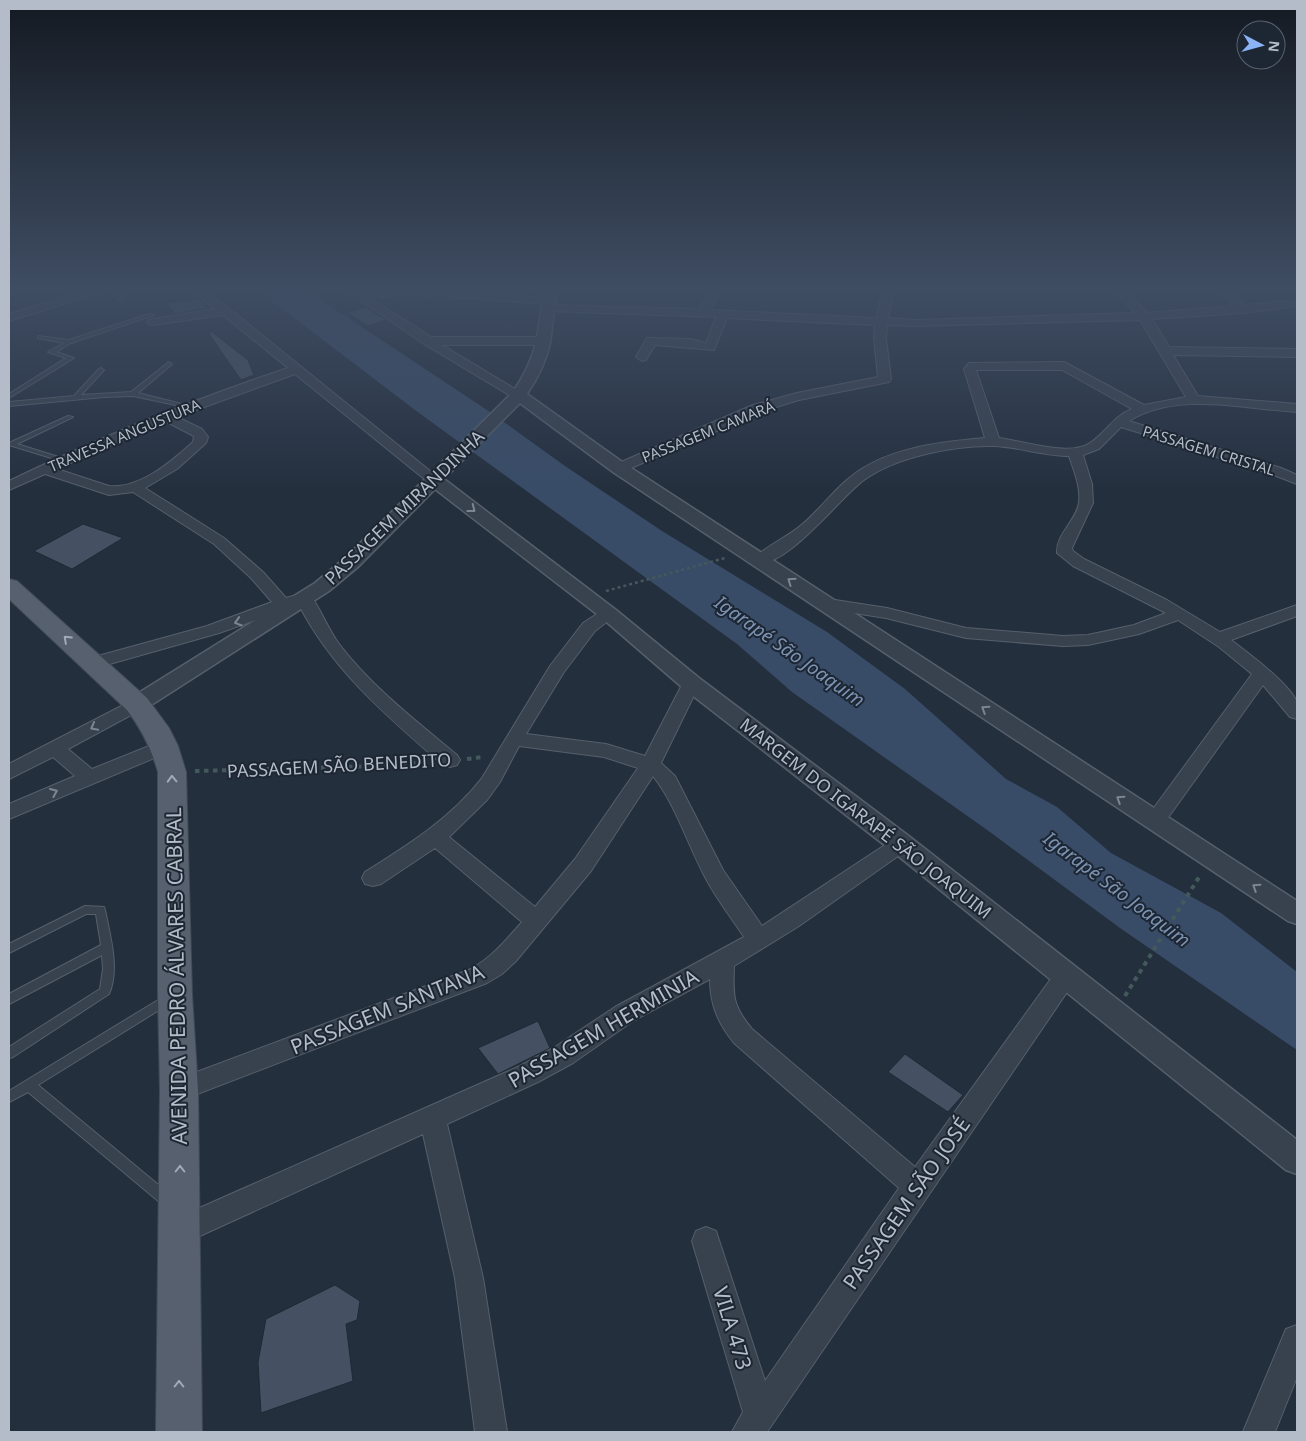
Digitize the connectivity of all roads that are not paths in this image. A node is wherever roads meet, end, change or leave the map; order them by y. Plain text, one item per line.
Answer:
1 (62, 355) edge
2 (280, 355) edge
3 (450, 355) edge
4 (538, 355) edge
5 (882, 355) edge
6 (1168, 355) edge
7 (169, 364) dead end
8 (297, 369) junction
9 (970, 369) joint
10 (101, 370) dead end
11 (133, 394) junction
12 (9, 396) edge
13 (76, 397) junction
14 (517, 398) junction
15 (1194, 400) junction
16 (9, 404) edge
17 (188, 407) junction
18 (1297, 408) edge
19 (1144, 410) junction
20 (165, 416) junction
21 (70, 417) dead end
22 (1119, 422) junction
23 (993, 442) junction
24 (1075, 453) junction
25 (63, 460) junction
26 (619, 468) junction
27 (44, 469) junction
28 (440, 473) junction
29 (1297, 480) edge
30 (9, 486) edge
31 (136, 488) junction
32 (760, 560) junction
33 (9, 586) edge
34 (304, 598) junction
35 (822, 603) junction
36 (283, 604) junction
37 (1297, 610) edge
38 (609, 614) junction
39 (1179, 614) junction
40 (1219, 638) junction
41 (93, 663) junction
42 (1262, 673) junction
43 (691, 683) junction
44 (137, 704) junction
45 (1297, 713) edge
46 (510, 745) junction
47 (54, 748) junction
48 (168, 759) junction
49 (450, 760) road end
50 (650, 765) junction
51 (9, 772) edge
52 (89, 777) junction
53 (9, 812) edge
54 (1155, 821) junction
55 (436, 837) junction
56 (900, 844) junction
57 (373, 878) dead end
58 (1297, 914) edge
59 (536, 921) junction
60 (758, 939) junction
61 (107, 947) junction
62 (9, 949) edge
63 (723, 961) junction
64 (1066, 976) junction
65 (175, 995) junction
66 (9, 999) edge
67 (9, 1053) edge
68 (29, 1085) junction
69 (179, 1090) junction
70 (9, 1097) edge
71 (432, 1116) junction
72 (1297, 1159) edge
73 (918, 1186) junction
74 (180, 1221) junction
75 (706, 1241) dead end
76 (1297, 1340) edge
77 (754, 1424) edge
78 (179, 1432) edge
79 (491, 1432) edge
80 (1259, 1432) edge

1 - 12 lane
2 - 8 street
3 - 14 street
4 - 14 street, PASSAGEM MIRANDINHA
5 - 26 street, PASSAGEM CAMARÁ
6 - 15 street
7 - 11 lane
8 - 17 street, TRAVESSA ANGUSTURA
8 - 28 street
9 - 19 street
9 - 23 street
10 - 13 lane
11 - 13 lane
11 - 17 lane
13 - 16 lane
14 - 26 street
14 - 28 street, PASSAGEM MIRANDINHA
15 - 18 street
15 - 19 street
17 - 20 street, TRAVESSA ANGUSTURA
19 - 22 street
20 - 25 street, TRAVESSA ANGUSTURA
20 - 31 street
21 - 25 lane
22 - 24 street
22 - 29 street, PASSAGEM CRISTAL
23 - 24 street
23 - 32 street
24 - 39 street
25 - 27 street, TRAVESSA ANGUSTURA
26 - 32 street
27 - 30 street, TRAVESSA ANGUSTURA
27 - 31 street
28 - 34 street, PASSAGEM MIRANDINHA
28 -> 38 street, MARGEM DO IGARAPÉ SÃO JOAQUIM
31 - 36 street
35 -> 32 street
41 -> 33 main road, AVENIDA PEDRO ÁLVARES CABRAL
34 - 36 street
34 - 44 street, PASSAGEM MIRANDINHA
34 - 49 street
35 - 39 street
54 -> 35 street
36 -> 41 street
37 - 40 street
38 - 43 street, MARGEM DO IGARAPÉ SÃO JOAQUIM
38 - 46 street
39 - 40 street
40 - 42 street
41 - 44 main road, AVENIDA PEDRO ÁLVARES CABRAL
42 - 45 street
42 - 54 street
43 - 50 street, PASSAGEM SANTANA
43 - 56 street, MARGEM DO IGARAPÉ SÃO JOAQUIM
44 -> 47 street
44 - 48 main road, AVENIDA PEDRO ÁLVARES CABRAL
46 - 50 street
46 - 55 street
47 - 51 street
47 - 52 street
48 - 52 street
65 -> 48 main road, AVENIDA PEDRO ÁLVARES CABRAL
50 - 59 street, PASSAGEM SANTANA
50 - 60 street
53 -> 52 street
58 -> 54 street
55 - 57 street
55 - 59 street
56 - 60 street, PASSAGEM HERMINIA
56 - 64 street, MARGEM DO IGARAPÉ SÃO JOAQUIM
59 - 69 street, PASSAGEM SANTANA
60 - 63 street, PASSAGEM HERMINIA
61 - 62 lane
61 - 66 lane
61 - 67 lane
63 - 71 street, PASSAGEM HERMINIA
63 - 73 street
64 - 72 street, MARGEM DO IGARAPÉ SÃO JOAQUIM
64 - 73 street, PASSAGEM SÃO JOSÉ
65 - 68 lane
65 - 69 main road, AVENIDA PEDRO ÁLVARES CABRAL
68 - 70 lane
68 - 74 lane
74 -> 69 main road, AVENIDA PEDRO ÁLVARES CABRAL
71 - 74 street, PASSAGEM HERMINIA
71 - 79 street
73 - 77 street, PASSAGEM SÃO JOSÉ
78 -> 74 main road, AVENIDA PEDRO ÁLVARES CABRAL
75 - 77 street, VILA 473
76 - 80 street

